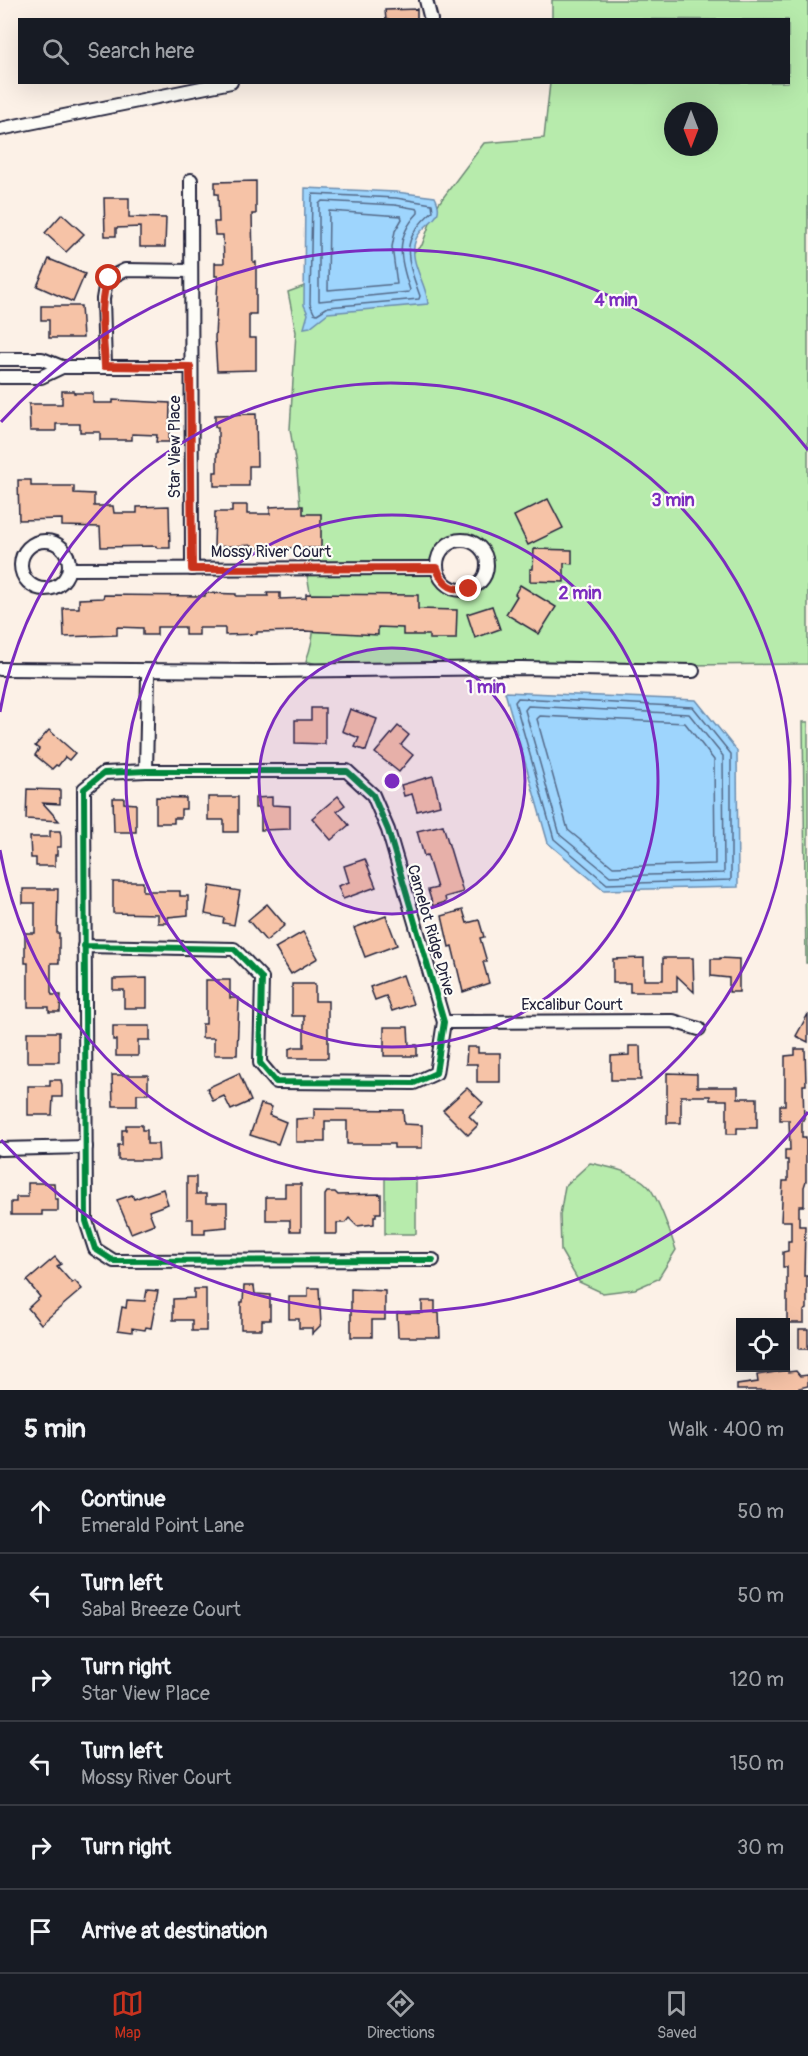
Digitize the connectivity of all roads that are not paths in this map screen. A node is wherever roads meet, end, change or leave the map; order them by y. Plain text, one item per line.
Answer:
1 (426, 0) edge
2 (430, 18) edge
3 (221, 84) edge
4 (0, 129) edge
5 (191, 180) dead end
6 (191, 271) junction
7 (0, 359) edge
8 (25, 359) junction
9 (105, 366) junction
10 (63, 367) junction
11 (190, 367) junction
12 (0, 377) edge
13 (24, 377) junction
14 (437, 568) junction
15 (69, 569) junction
16 (192, 569) junction
17 (0, 669) edge
18 (693, 671) dead end
19 (148, 677) dead end
20 (146, 771) junction
21 (84, 946) junction
22 (444, 1022) junction
23 (699, 1029) dead end
24 (86, 1147) junction
25 (0, 1149) edge
26 (433, 1260) dead end

1 - 2 street
3 - 4 street
5 - 6 street, Star View Place
6 - 9 street
6 - 11 street, Star View Place
7 - 8 street
8 - 10 street
8 - 13 street
9 - 10 street
9 - 11 street
10 - 13 street
11 - 16 street, Star View Place
12 - 13 street
14 - 14 street
14 - 16 street, Mossy River Court
15 - 15 street
15 - 16 street, Mossy River Court
17 - 18 street
19 - 20 street
20 - 21 street, Camelot Ridge Drive
20 - 22 street, Camelot Ridge Drive
21 - 22 street, Camelot Ridge Drive
21 - 24 street, Camelot Ridge Drive
22 - 23 street, Excalibur Court
24 - 25 street
24 - 26 street, Camelot Ridge Drive

